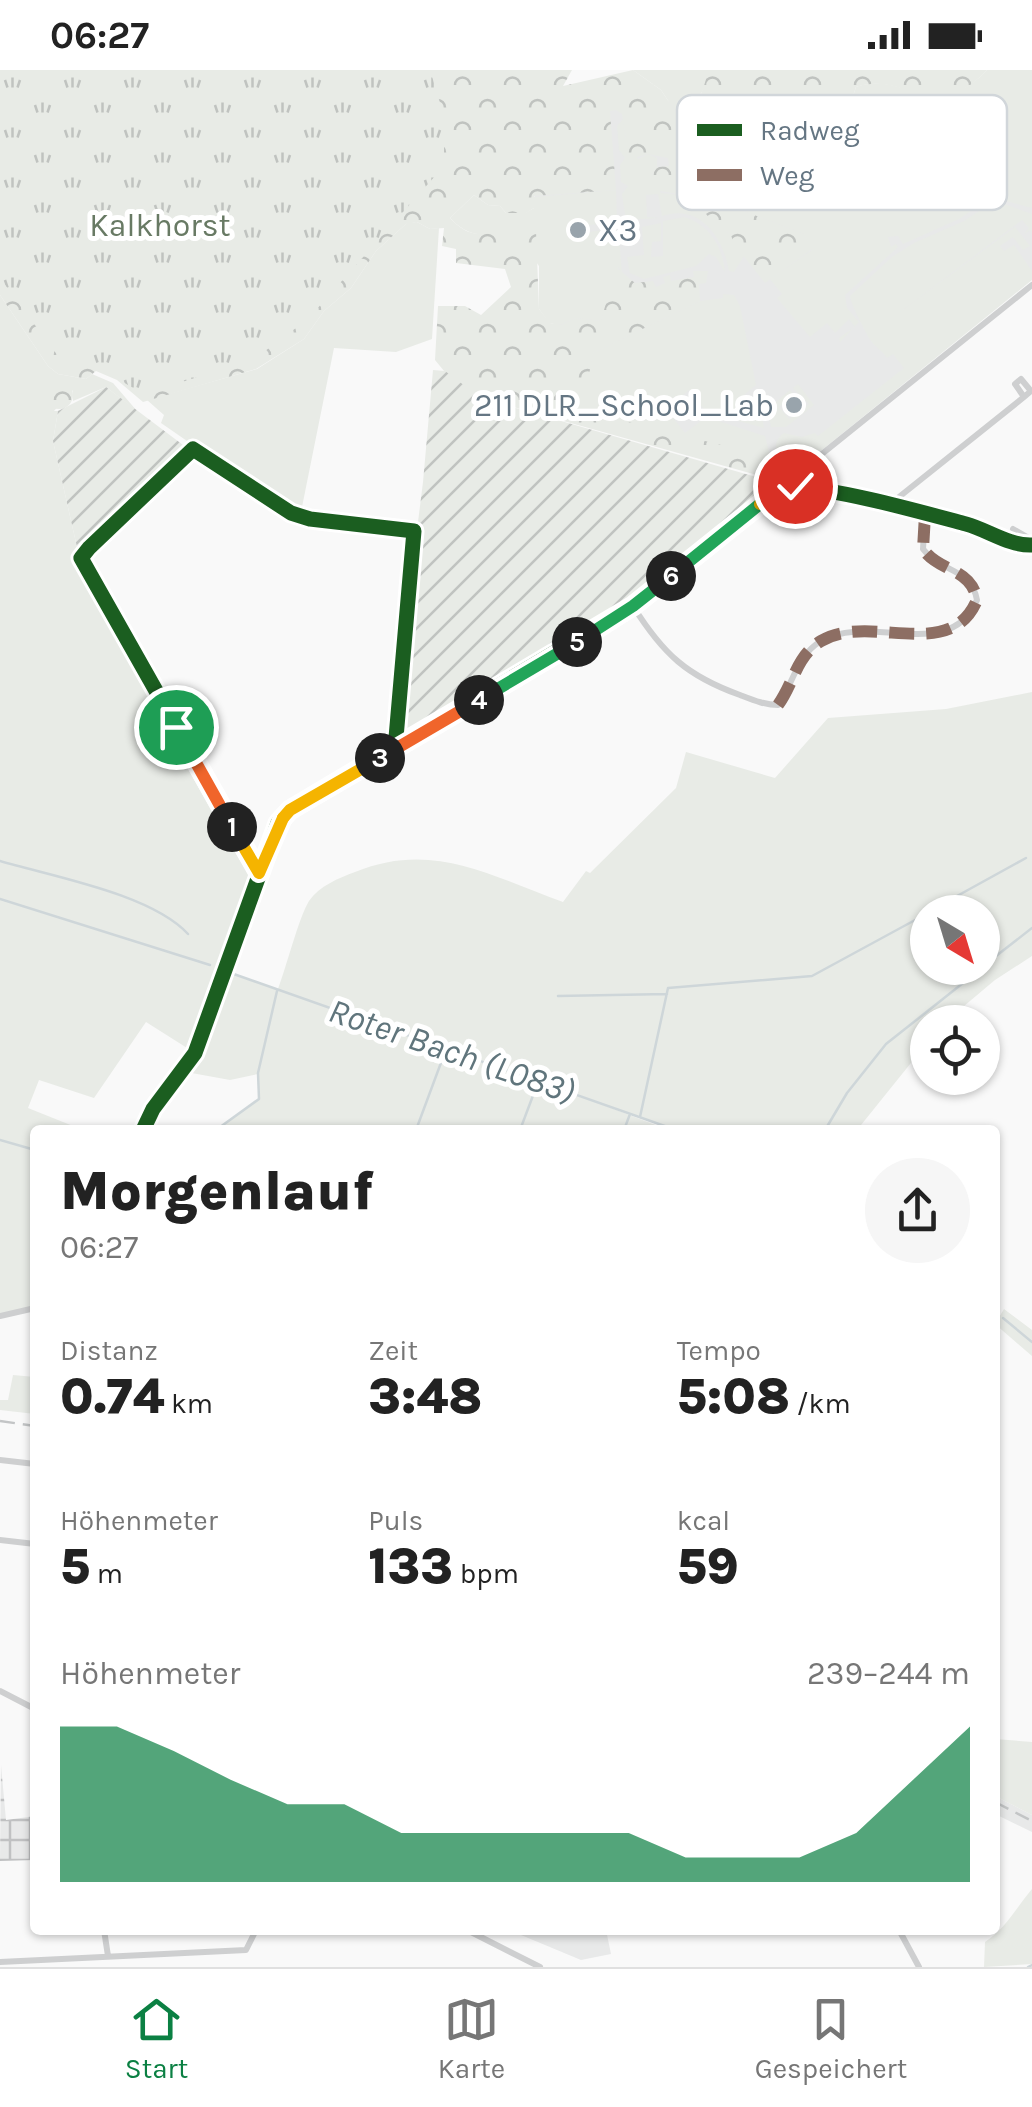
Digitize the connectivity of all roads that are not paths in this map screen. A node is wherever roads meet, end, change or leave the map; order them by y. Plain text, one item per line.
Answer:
1 (1032, 286) edge
2 (1024, 397) dead end
3 (784, 485) junction
4 (888, 506) junction
5 (925, 515) junction
6 (969, 525) dead end
7 (1013, 529) dead end
8 (1032, 540) edge
9 (633, 606) junction
10 (395, 749) junction
11 (259, 873) junction
12 (145, 1125) edge
13 (30, 1309) edge
14 (0, 1316) edge
15 (0, 1460) edge
16 (30, 1463) edge
17 (0, 1540) edge
18 (30, 1543) edge
19 (0, 1691) edge
20 (30, 1706) edge
21 (105, 1935) edge
22 (254, 1935) edge
23 (477, 1935) edge
24 (902, 1935) edge
25 (108, 1956) junction
26 (0, 1962) edge
27 (540, 1967) edge
28 (919, 1967) edge

1 - 3 street
2 - 4 street
3 - 4 street
3 - 9 street
4 - 5 street
5 - 6 street
5 - 9 street
7 - 8 street
9 - 10 street
10 - 11 street
10 - 11 street
11 - 12 street
13 - 14 street
15 - 16 street
17 - 18 street
19 - 20 street
21 - 25 street
22 - 25 street
23 - 27 street
24 - 28 street
25 - 26 street

